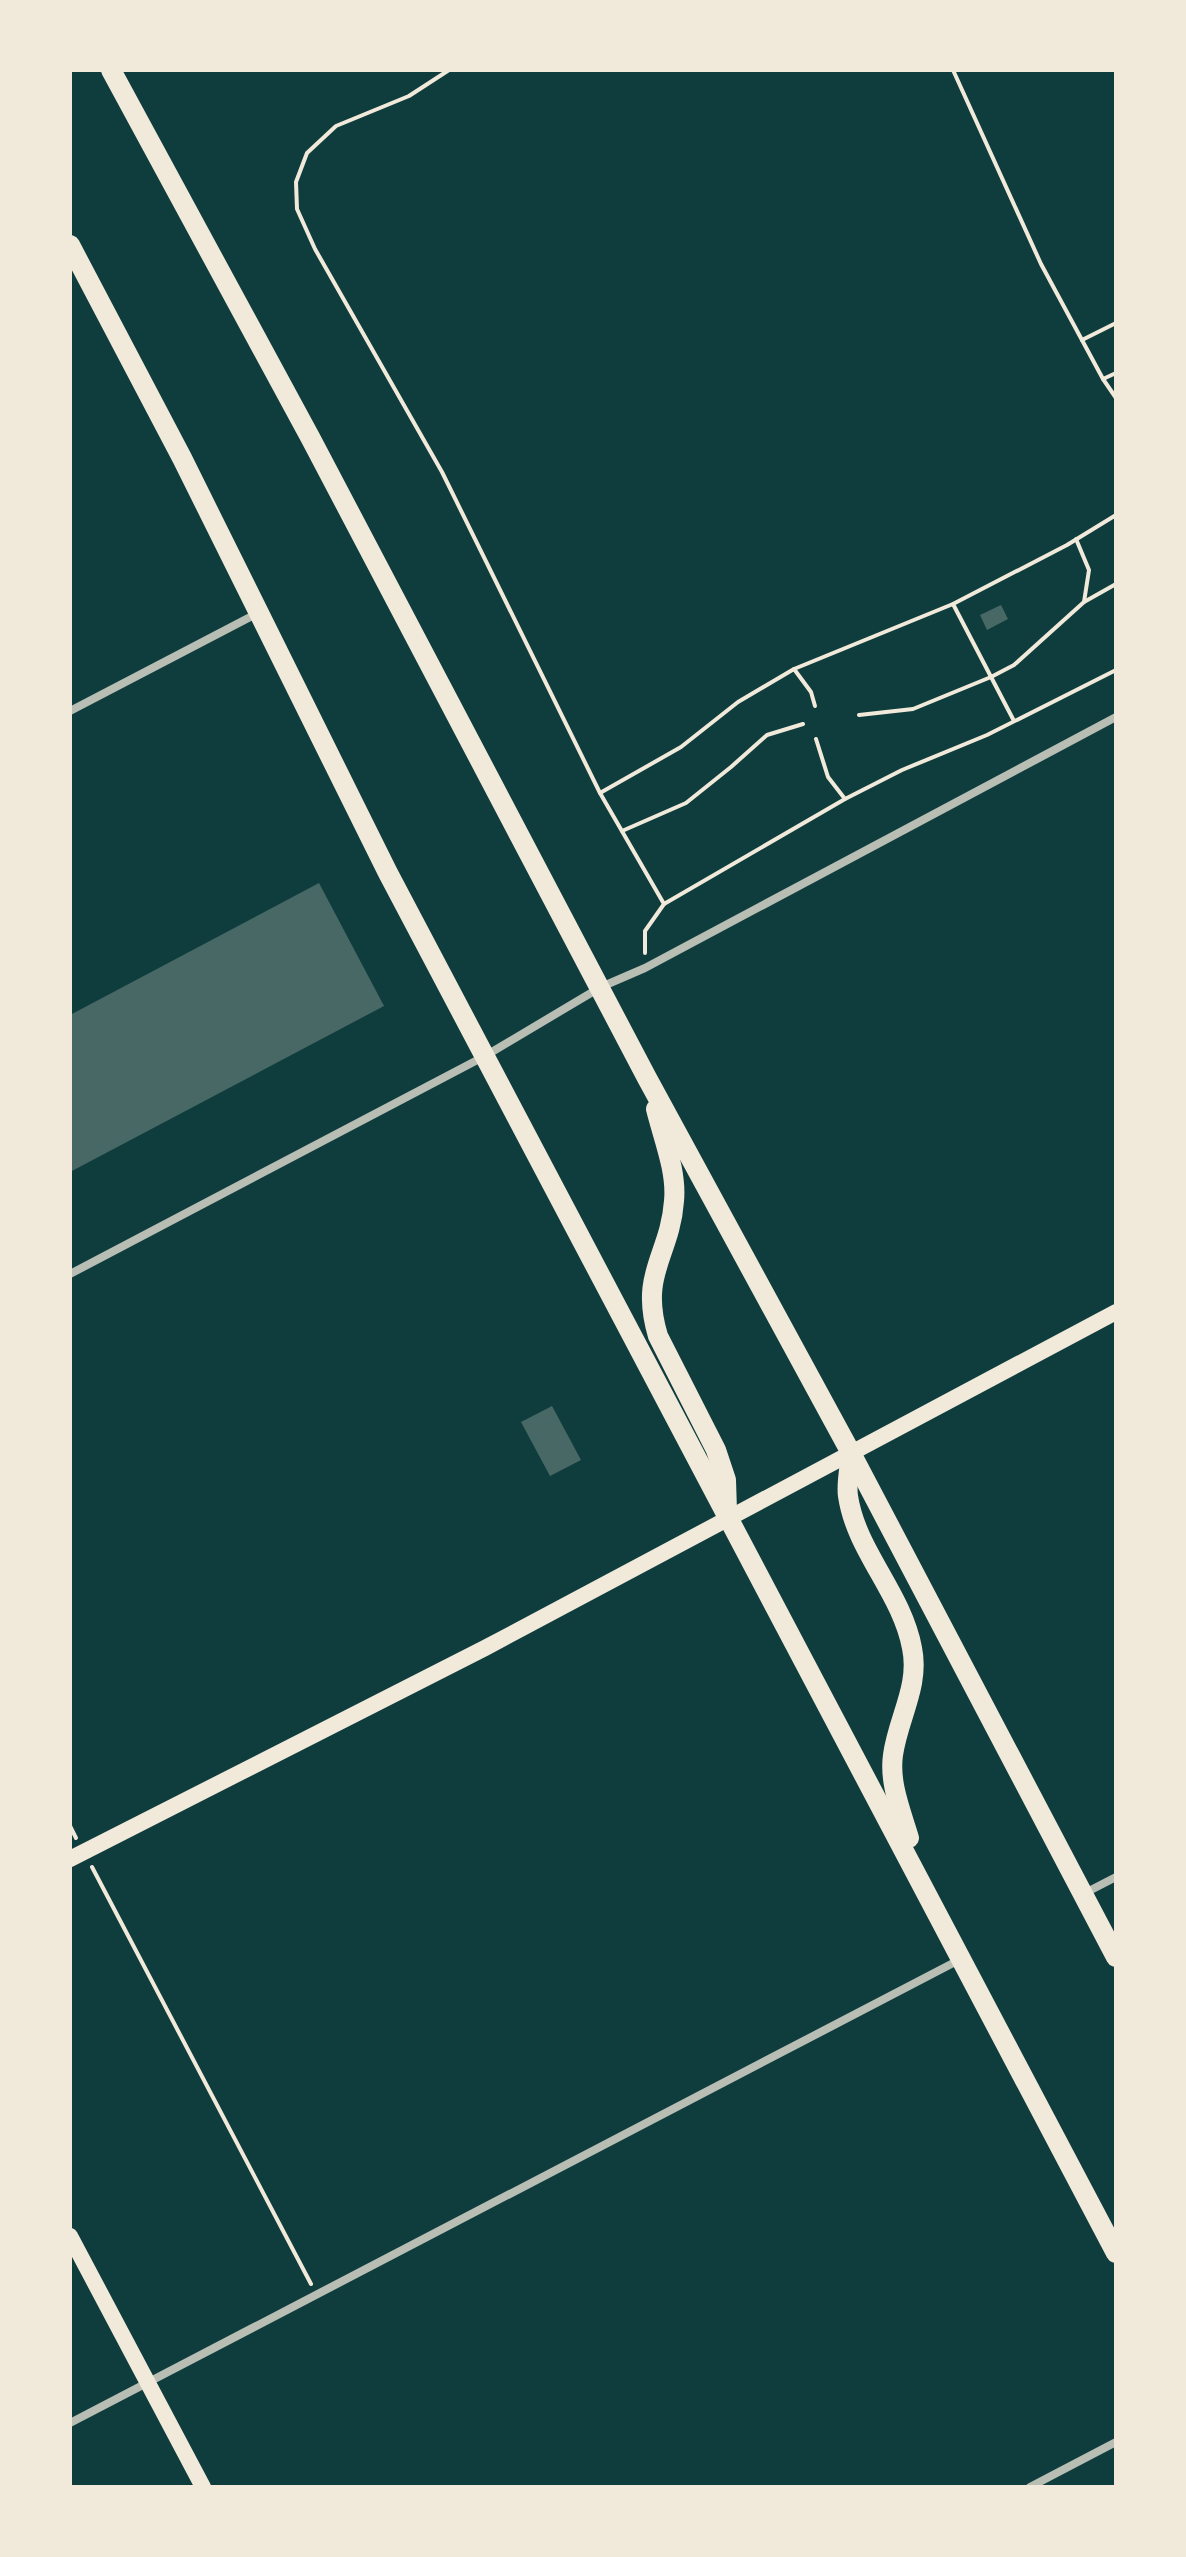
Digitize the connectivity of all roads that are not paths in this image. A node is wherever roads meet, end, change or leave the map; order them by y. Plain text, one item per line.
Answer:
1 (111, 70) edge
2 (70, 245) edge
3 (259, 612) junction
4 (70, 711) edge
5 (1116, 717) edge
6 (601, 987) junction
7 (485, 1056) junction
8 (647, 1078) junction
9 (70, 1274) edge
10 (1116, 1312) edge
11 (851, 1453) junction
12 (727, 1519) junction
13 (77, 1855) edge
14 (1116, 1877) edge
15 (925, 1888) junction
16 (1084, 1894) junction
17 (1116, 1957) edge
18 (959, 1959) junction
19 (70, 2236) edge
20 (1116, 2253) edge
21 (147, 2382) junction
22 (70, 2423) edge
23 (1116, 2442) edge
24 (203, 2487) edge
25 (1030, 2487) edge

1 - 6 highway
2 - 3 highway
3 - 4 street
3 - 7 highway
5 - 6 street
6 - 7 street
6 - 8 highway
7 - 9 street
7 - 12 highway
8 - 11 highway
8 - 12 highway
10 - 11 main road
11 - 12 main road
11 - 15 highway
11 - 16 highway
12 - 13 main road
12 - 15 highway
14 - 16 street
15 - 18 highway
16 - 17 highway
18 - 20 highway
18 - 21 street
19 - 21 main road
21 - 22 street
21 - 24 main road
23 - 25 street

